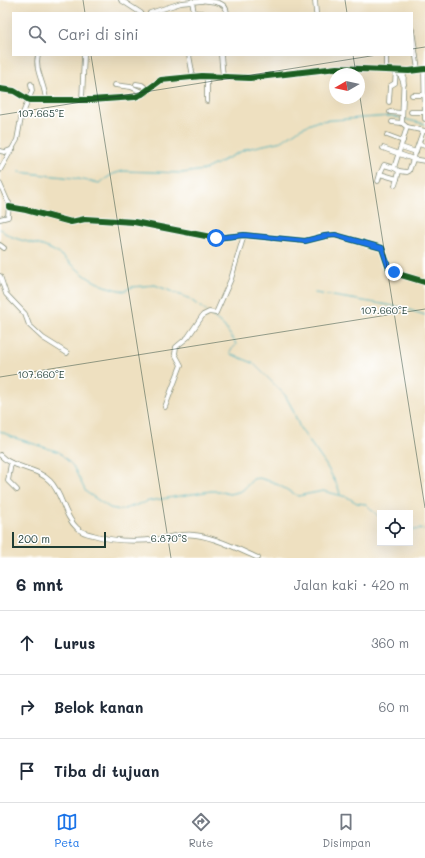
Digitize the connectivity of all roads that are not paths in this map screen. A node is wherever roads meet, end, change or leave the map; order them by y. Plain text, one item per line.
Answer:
1 (121, 0) edge
2 (201, 0) edge
3 (315, 0) edge
4 (192, 1) junction
5 (222, 2) edge
6 (139, 12) edge
7 (154, 12) edge
8 (194, 12) edge
9 (227, 12) edge
10 (316, 12) edge
11 (413, 37) edge
12 (38, 56) edge
13 (84, 56) edge
14 (189, 56) edge
15 (221, 56) edge
16 (386, 56) edge
17 (386, 69) junction
18 (424, 69) edge
19 (397, 70) junction
20 (404, 70) junction
21 (418, 70) junction
22 (207, 76) junction
23 (193, 77) junction
24 (223, 77) junction
25 (31, 84) dead end
26 (136, 84) dead end
27 (115, 85) dead end
28 (404, 85) junction
29 (0, 89) edge
30 (145, 91) junction
31 (412, 95) dead end
32 (424, 95) edge
33 (29, 100) junction
34 (46, 100) junction
35 (82, 100) junction
36 (207, 101) dead end
37 (389, 102) dead end
38 (390, 112) dead end
39 (411, 112) dead end
40 (424, 112) edge
41 (402, 113) junction
42 (424, 119) edge
43 (392, 122) dead end
44 (402, 123) junction
45 (407, 127) junction
46 (424, 131) edge
47 (388, 135) dead end
48 (403, 141) junction
49 (419, 144) junction
50 (425, 146) edge
51 (401, 147) junction
52 (384, 148) dead end
53 (14, 149) junction
54 (0, 151) edge
55 (416, 152) junction
56 (399, 154) junction
57 (413, 159) junction
58 (425, 161) edge
59 (379, 162) dead end
60 (384, 165) junction
61 (394, 168) junction
62 (0, 170) edge
63 (399, 171) junction
64 (380, 174) junction
65 (397, 179) junction
66 (378, 181) dead end
67 (0, 184) edge
68 (395, 185) dead end
69 (9, 204) junction
70 (0, 219) edge
71 (244, 235) junction
72 (0, 276) edge
73 (425, 282) edge
74 (67, 353) dead end
75 (165, 407) dead end
76 (0, 455) edge
77 (11, 463) junction
78 (17, 490) dead end
79 (258, 558) edge

1 - 6 street
2 - 4 street
2 - 5 street
3 - 10 street
4 - 7 street
4 - 8 street
5 - 9 street
11 - 21 street
12 - 34 street
13 - 35 street
14 - 23 street
15 - 24 street
16 - 17 street
17 - 19 street
17 - 24 street
18 - 21 street
18 - 32 street
19 - 20 street
19 - 28 street
19 - 37 street
20 - 21 street
20 - 28 street
22 - 23 street
22 - 24 street
22 - 36 street
23 - 30 street
25 - 33 street
26 - 30 street
27 - 30 street
28 - 41 street
29 - 33 street
30 - 35 street
31 - 32 street
32 - 40 street
33 - 34 street
33 - 53 street
34 - 35 street
38 - 41 street
39 - 40 street
40 - 42 street
41 - 44 street
43 - 44 street
44 - 45 street
45 - 46 street
45 - 48 street
46 - 49 street
47 - 48 street
48 - 51 street
49 - 50 street
49 - 55 street
51 - 55 street
51 - 56 street
52 - 56 street
53 - 54 street
53 - 62 street
55 - 57 street
56 - 57 street
56 - 61 street
57 - 58 street
57 - 63 street
59 - 60 street
60 - 61 street
60 - 64 street
61 - 63 street
63 - 65 street
64 - 65 street
64 - 66 street
65 - 68 street
67 - 69 street
69 - 70 street
69 - 71 street
71 - 73 street
71 - 75 street
72 - 74 street
76 - 77 street
77 - 78 street
77 - 79 street

